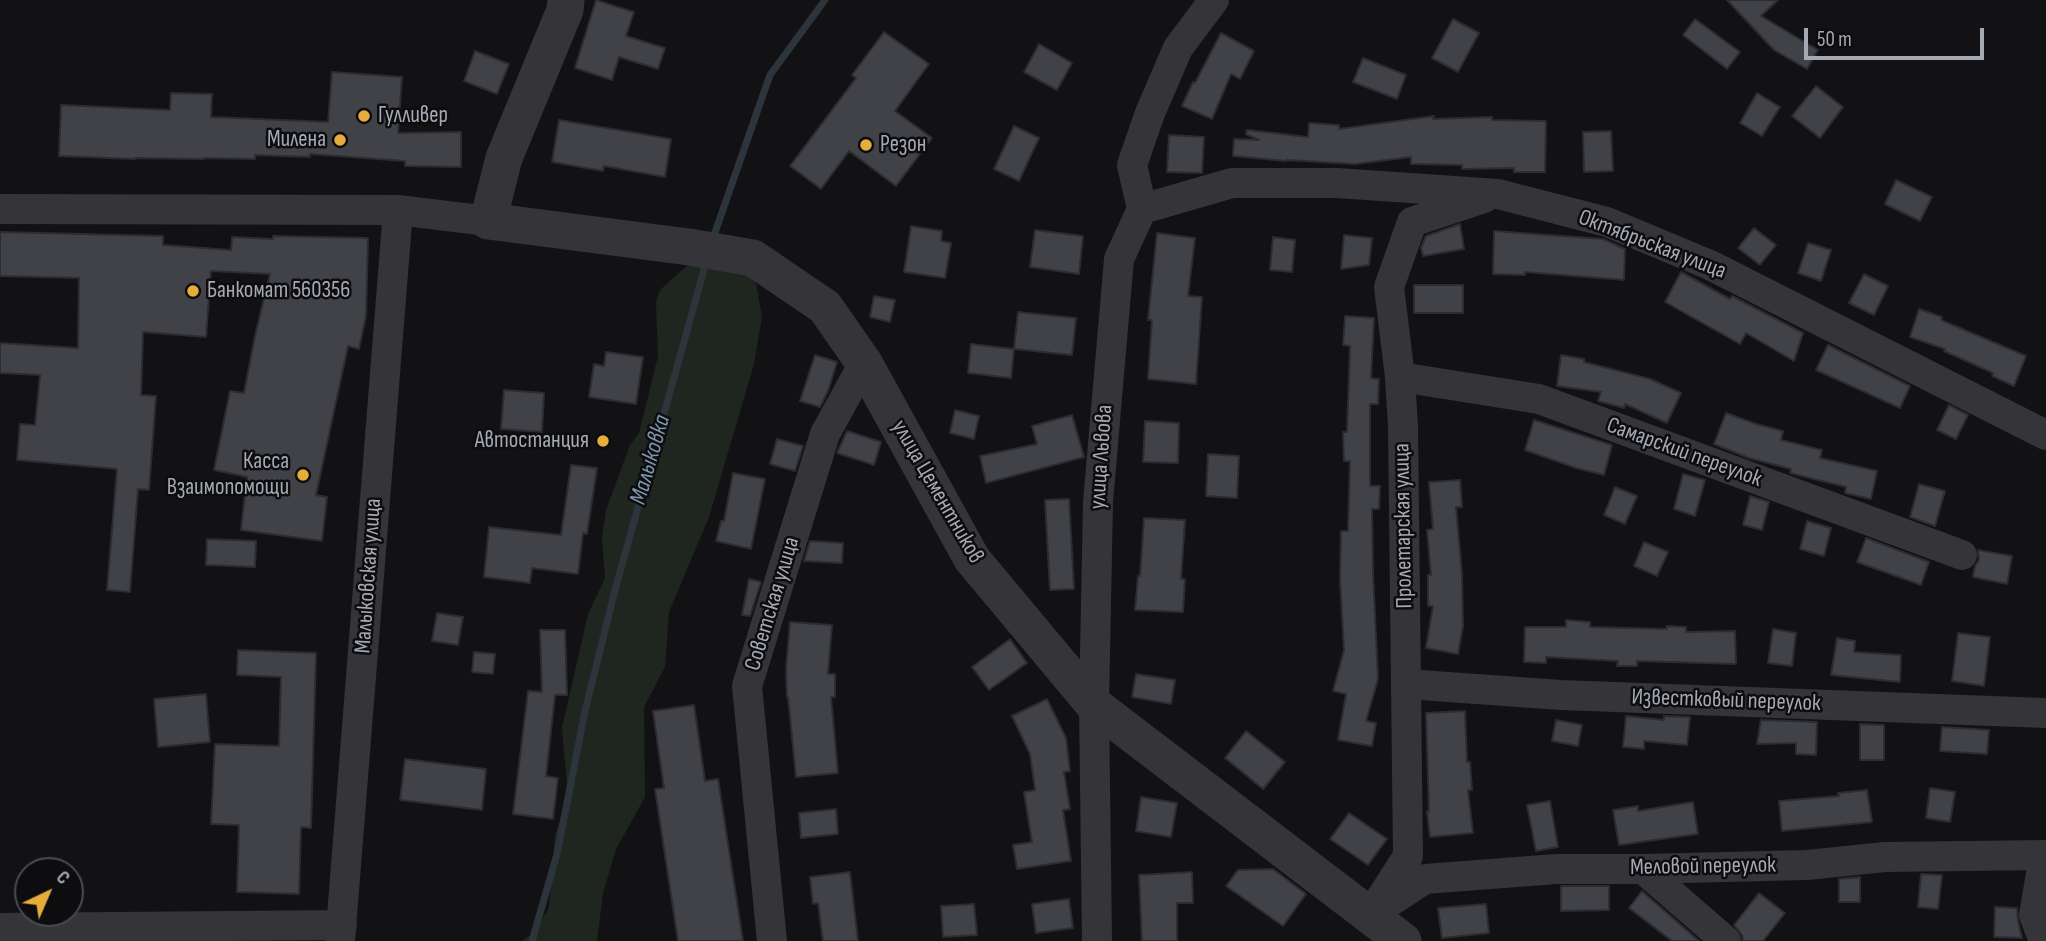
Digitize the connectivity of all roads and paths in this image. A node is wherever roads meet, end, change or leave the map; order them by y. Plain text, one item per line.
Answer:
1 (566, 0) edge
2 (1214, 0) edge
3 (1498, 194) junction
4 (0, 209) edge
5 (1142, 209) junction
6 (398, 210) junction
7 (488, 221) junction
8 (863, 363) junction
9 (1400, 377) junction
10 (2046, 435) edge
11 (1962, 555) dead end
12 (1406, 684) junction
13 (1094, 705) junction
14 (2046, 713) edge
15 (2045, 855) edge
16 (1643, 869) junction
17 (1370, 915) junction
18 (0, 928) edge
19 (341, 933) edge
20 (772, 941) edge
21 (1097, 941) edge
22 (1403, 941) edge
23 (1726, 941) edge
24 (2044, 941) edge

1 - 7 street
2 - 5 street
3 - 5 street, Октябрьская улица
3 - 9 street, Пролетарская улица
3 - 10 street, Октябрьская улица
4 - 6 street
5 - 13 street, улица Львова
6 - 7 street
6 - 19 street, Малыковская улица
7 - 8 street, улица Цементников
8 - 13 street, улица Цементников
8 - 20 street, Советская улица
9 - 11 street, Самарский переулок
9 - 12 street, Пролетарская улица
12 - 14 street, Известковый переулок
12 - 17 street, Пролетарская улица
13 - 17 street, улица Цементников
13 - 21 street, улица Львова
15 - 16 street, Меловой переулок
15 - 24 street
16 - 17 street, Меловой переулок
16 - 23 street
17 - 22 street, улица Цементников
18 - 19 street

